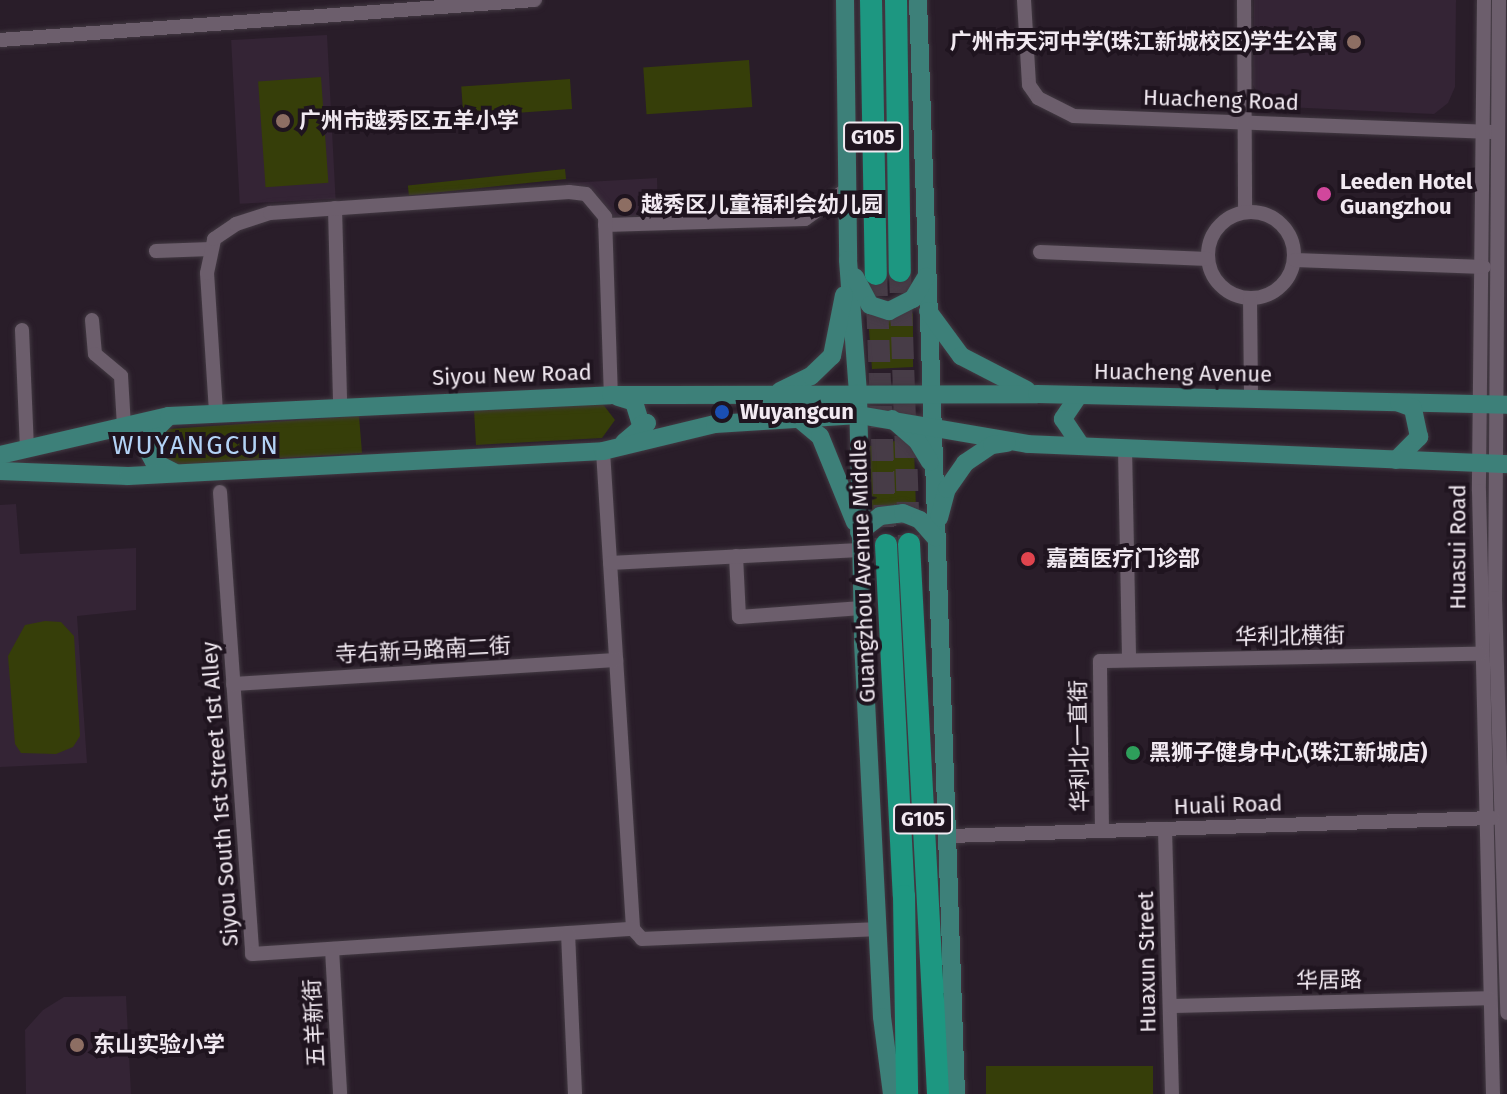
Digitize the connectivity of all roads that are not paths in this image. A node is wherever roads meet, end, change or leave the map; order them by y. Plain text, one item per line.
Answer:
1 (533, 0) edge
2 (845, 0) edge
3 (871, 0) edge
4 (896, 0) edge
5 (918, 0) edge
6 (1024, 0) edge
7 (1244, 0) edge
8 (1484, 0) edge
9 (1499, 0) edge
10 (0, 40) edge
11 (1244, 123) junction
12 (1485, 132) junction
13 (1504, 133) edge
14 (847, 189) junction
15 (335, 208) junction
16 (1245, 211) junction
17 (605, 225) junction
18 (211, 249) junction
19 (156, 251) dead end
20 (1040, 252) dead end
21 (1208, 259) junction
22 (848, 260) junction
23 (1295, 260) junction
24 (1484, 267) junction
25 (900, 271) tunnel mouth
26 (876, 274) tunnel mouth
27 (926, 277) junction
28 (1250, 298) junction
29 (928, 310) junction
30 (92, 320) dead end
31 (22, 330) dead end
32 (857, 364) junction
33 (858, 393) junction
34 (1037, 394) junction
35 (611, 395) junction
36 (772, 395) junction
37 (1079, 395) junction
38 (1251, 399) junction
39 (1396, 402) junction
40 (340, 405) junction
41 (1495, 405) edge
42 (216, 412) junction
43 (859, 415) junction
44 (169, 416) junction
45 (797, 417) junction
46 (930, 423) junction
47 (124, 426) junction
48 (1028, 444) junction
49 (1081, 446) junction
50 (1125, 448) junction
51 (27, 449) junction
52 (603, 451) junction
53 (0, 455) edge
54 (1396, 460) junction
55 (930, 463) junction
56 (1494, 464) edge
57 (0, 471) edge
58 (179, 474) junction
59 (220, 492) dead end
60 (935, 537) junction
61 (859, 541) junction
62 (909, 544) tunnel mouth
63 (886, 545) tunnel mouth
64 (736, 556) junction
65 (610, 563) junction
66 (862, 608) junction
67 (1480, 654) junction
68 (1502, 655) edge
69 (616, 660) junction
70 (1129, 660) junction
71 (1100, 661) joint
72 (233, 684) junction
73 (1484, 818) junction
74 (1504, 818) edge
75 (1165, 829) junction
76 (1102, 831) junction
77 (950, 836) junction
78 (633, 929) junction
79 (879, 929) junction
80 (568, 933) junction
81 (332, 949) junction
82 (1490, 998) junction
83 (1170, 1006) junction
84 (1507, 1013) edge
85 (340, 1094) edge
86 (575, 1094) edge
87 (892, 1094) edge
88 (907, 1094) edge
89 (938, 1094) edge
90 (956, 1094) edge
91 (1172, 1094) edge
92 (1493, 1094) edge

1 - 10 street
2 - 14 main road, Guangzhou Avenue Middle
3 - 26 highway, G105
4 - 25 highway, G105
5 - 27 main road
6 - 11 street, Huacheng Road
7 - 11 street
8 - 12 street, Huasui Road
9 - 13 street, Huasui Road
11 - 12 street, Huacheng Road
11 - 16 street
12 - 13 street, Huacheng Road
12 - 24 street, Huasui Road
13 - 41 street, Huasui Road
14 - 17 street
14 - 22 main road, Guangzhou Avenue Middle
15 - 17 street
15 - 18 street
15 - 40 street
16 - 21 street
16 - 23 street
17 - 35 street
18 - 19 street
18 - 42 street
20 - 21 street
21 - 28 street
22 - 27 main road
22 - 32 main road, Guangzhou Avenue Middle
22 - 36 main road
23 - 24 street
23 - 28 street
24 - 41 street, Huasui Road
27 - 29 main road
28 - 38 street
29 - 34 main road
29 - 46 main road
30 - 47 street
31 - 51 street
32 - 33 main road, Guangzhou Avenue Middle
32 - 46 main road
33 - 34 main road, Huacheng Avenue
33 - 36 main road, Siyou New Road
33 - 43 main road, Guangzhou Avenue Middle
33 - 55 main road
34 - 37 main road, Huacheng Avenue
35 - 36 main road, Siyou New Road
35 - 40 main road, Siyou New Road
35 - 52 main road
37 - 38 main road, Huacheng Avenue
37 - 49 main road
38 - 39 main road, Huacheng Avenue
39 - 41 main road, Huacheng Avenue
39 - 54 main road
40 - 42 main road, Siyou New Road
41 - 56 street, Huasui Road
42 - 44 main road, Siyou New Road
43 - 45 main road
43 - 46 main road
43 - 61 main road, Guangzhou Avenue Middle
44 - 47 main road, Siyou New Road
44 - 58 main road
45 - 52 main road
45 - 61 main road
46 - 48 main road
46 - 55 main road
47 - 51 main road, Siyou New Road
48 - 49 main road
48 - 60 main road
49 - 50 main road
50 - 54 main road
50 - 70 street
51 - 53 main road, Siyou New Road
52 - 58 main road
52 - 65 street
54 - 56 main road
55 - 60 main road
56 - 67 street, Huasui Road
56 - 68 street, Huasui Road
57 - 58 main road
59 - 72 street, Siyou South 1st Street 1st Alley
60 - 61 main road
60 - 77 main road
61 - 64 street
61 - 66 main road, Guangzhou Avenue Middle
62 - 89 highway, G105
63 - 88 highway, Guangzhou Avenue Middle / G105
64 - 65 street
64 - 66 street
65 - 69 street
66 - 79 main road, Guangzhou Avenue Middle
67 - 70 street, 华利北横街
67 - 73 street, Huasui Road
68 - 74 street, Huasui Road
69 - 72 street, 寺右新马路南二街
69 - 78 street
70 - 71 street, 华利北横街
71 - 76 street, 华利北一直街
72 - 81 street, Siyou South 1st Street 1st Alley
73 - 74 street, Huali Road
73 - 75 street, Huali Road
73 - 82 street, Huasui Road
74 - 84 street, Huasui Road
75 - 76 street, Huali Road
75 - 83 street, Huaxun Street
76 - 77 street, Huali Road
77 - 90 main road
78 - 79 street, Siyou South 1st Street 1st Alley
78 - 80 street, Siyou South 1st Street 1st Alley
79 - 87 main road, Guangzhou Avenue Middle
80 - 81 street, Siyou South 1st Street 1st Alley
80 - 86 street
81 - 85 street, 五羊新街
82 - 83 street, 华居路
82 - 92 street, Huasui Road
83 - 91 street, Huaxun Street

